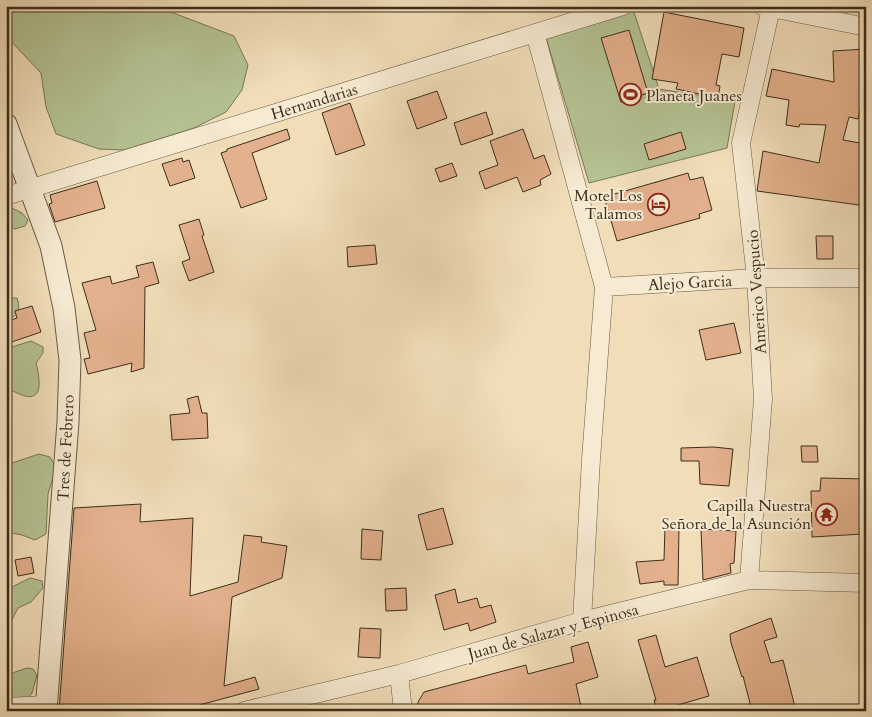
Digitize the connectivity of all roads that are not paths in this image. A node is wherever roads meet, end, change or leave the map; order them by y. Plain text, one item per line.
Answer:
1 (623, 6) edge
2 (767, 7) edge
3 (866, 27) edge
4 (534, 33) junction
5 (6, 124) edge
6 (32, 190) junction
7 (6, 196) edge
8 (756, 278) junction
9 (866, 278) edge
10 (604, 287) junction
11 (749, 580) junction
12 (866, 583) edge
13 (582, 621) junction
14 (398, 674) junction
15 (6, 707) edge
16 (46, 708) edge
17 (244, 711) edge
18 (403, 711) edge

1 - 4 street, Hernandarias
2 - 3 street
2 - 8 street, Americo Vespucio
4 - 6 street, Hernandarias
4 - 10 street
5 - 6 street, Tres de Febrero
6 - 7 street, Hernandarias
6 - 16 street, Tres de Febrero
8 - 9 street, Alejo Garcia
8 - 10 street, Alejo Garcia
8 - 11 street, Americo Vespucio
10 - 13 street
11 - 12 street, Juan de Salazar y Espinosa
11 - 13 street, Juan de Salazar y Espinosa
13 - 14 street, Juan de Salazar y Espinosa
14 - 17 street, Juan de Salazar y Espinosa
14 - 18 street
15 - 16 street

